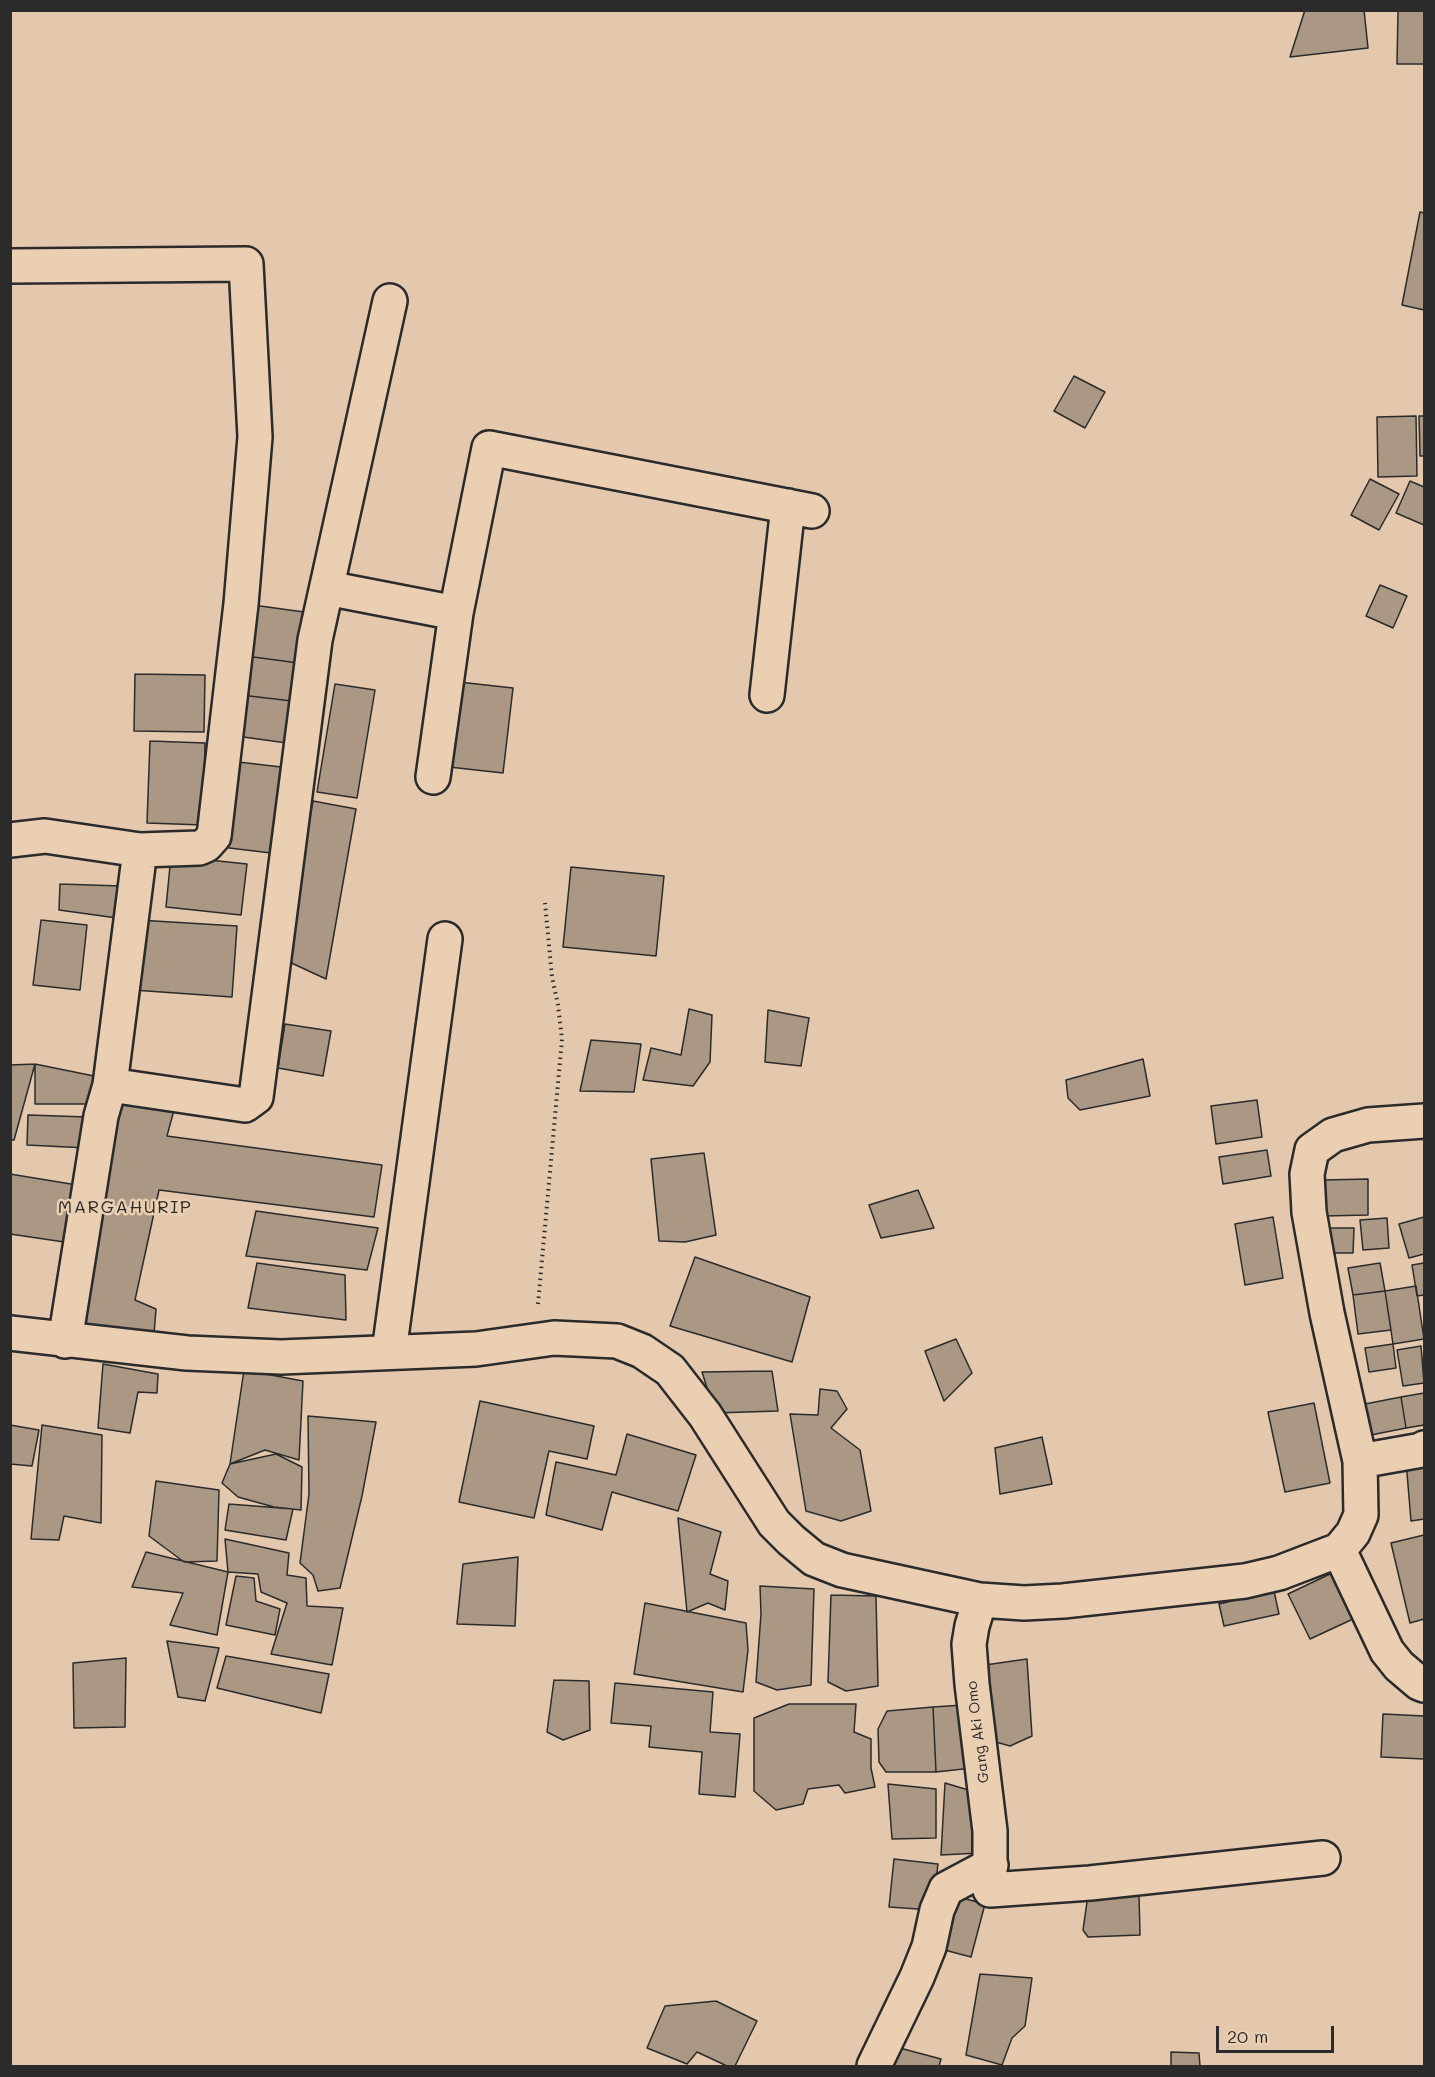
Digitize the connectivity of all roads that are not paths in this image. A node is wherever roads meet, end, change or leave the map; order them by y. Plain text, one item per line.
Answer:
1 (10, 266) edge
2 (390, 301) dead end
3 (327, 588) junction
4 (456, 613) junction
5 (767, 695) dead end
6 (433, 777) dead end
7 (10, 840) edge
8 (140, 850) junction
9 (445, 939) dead end
10 (110, 1085) junction
11 (1425, 1121) edge
12 (10, 1333) edge
13 (65, 1341) junction
14 (389, 1352) junction
15 (1425, 1448) edge
16 (1360, 1461) junction
17 (1339, 1550) junction
18 (980, 1600) junction
19 (1425, 1685) edge
20 (1323, 1858) dead end
21 (990, 1877) junction
22 (874, 2067) edge

1 - 8 street
2 - 3 street
3 - 4 street
3 - 10 street
4 - 5 street
4 - 6 street
7 - 8 street
8 - 10 street
9 - 14 street
10 - 13 street
11 - 16 street
12 - 13 street
13 - 14 street
14 - 18 street
15 - 16 street
16 - 17 street
17 - 18 street
17 - 19 street
18 - 21 street, Gang Aki Omo
20 - 21 street
21 - 22 street

